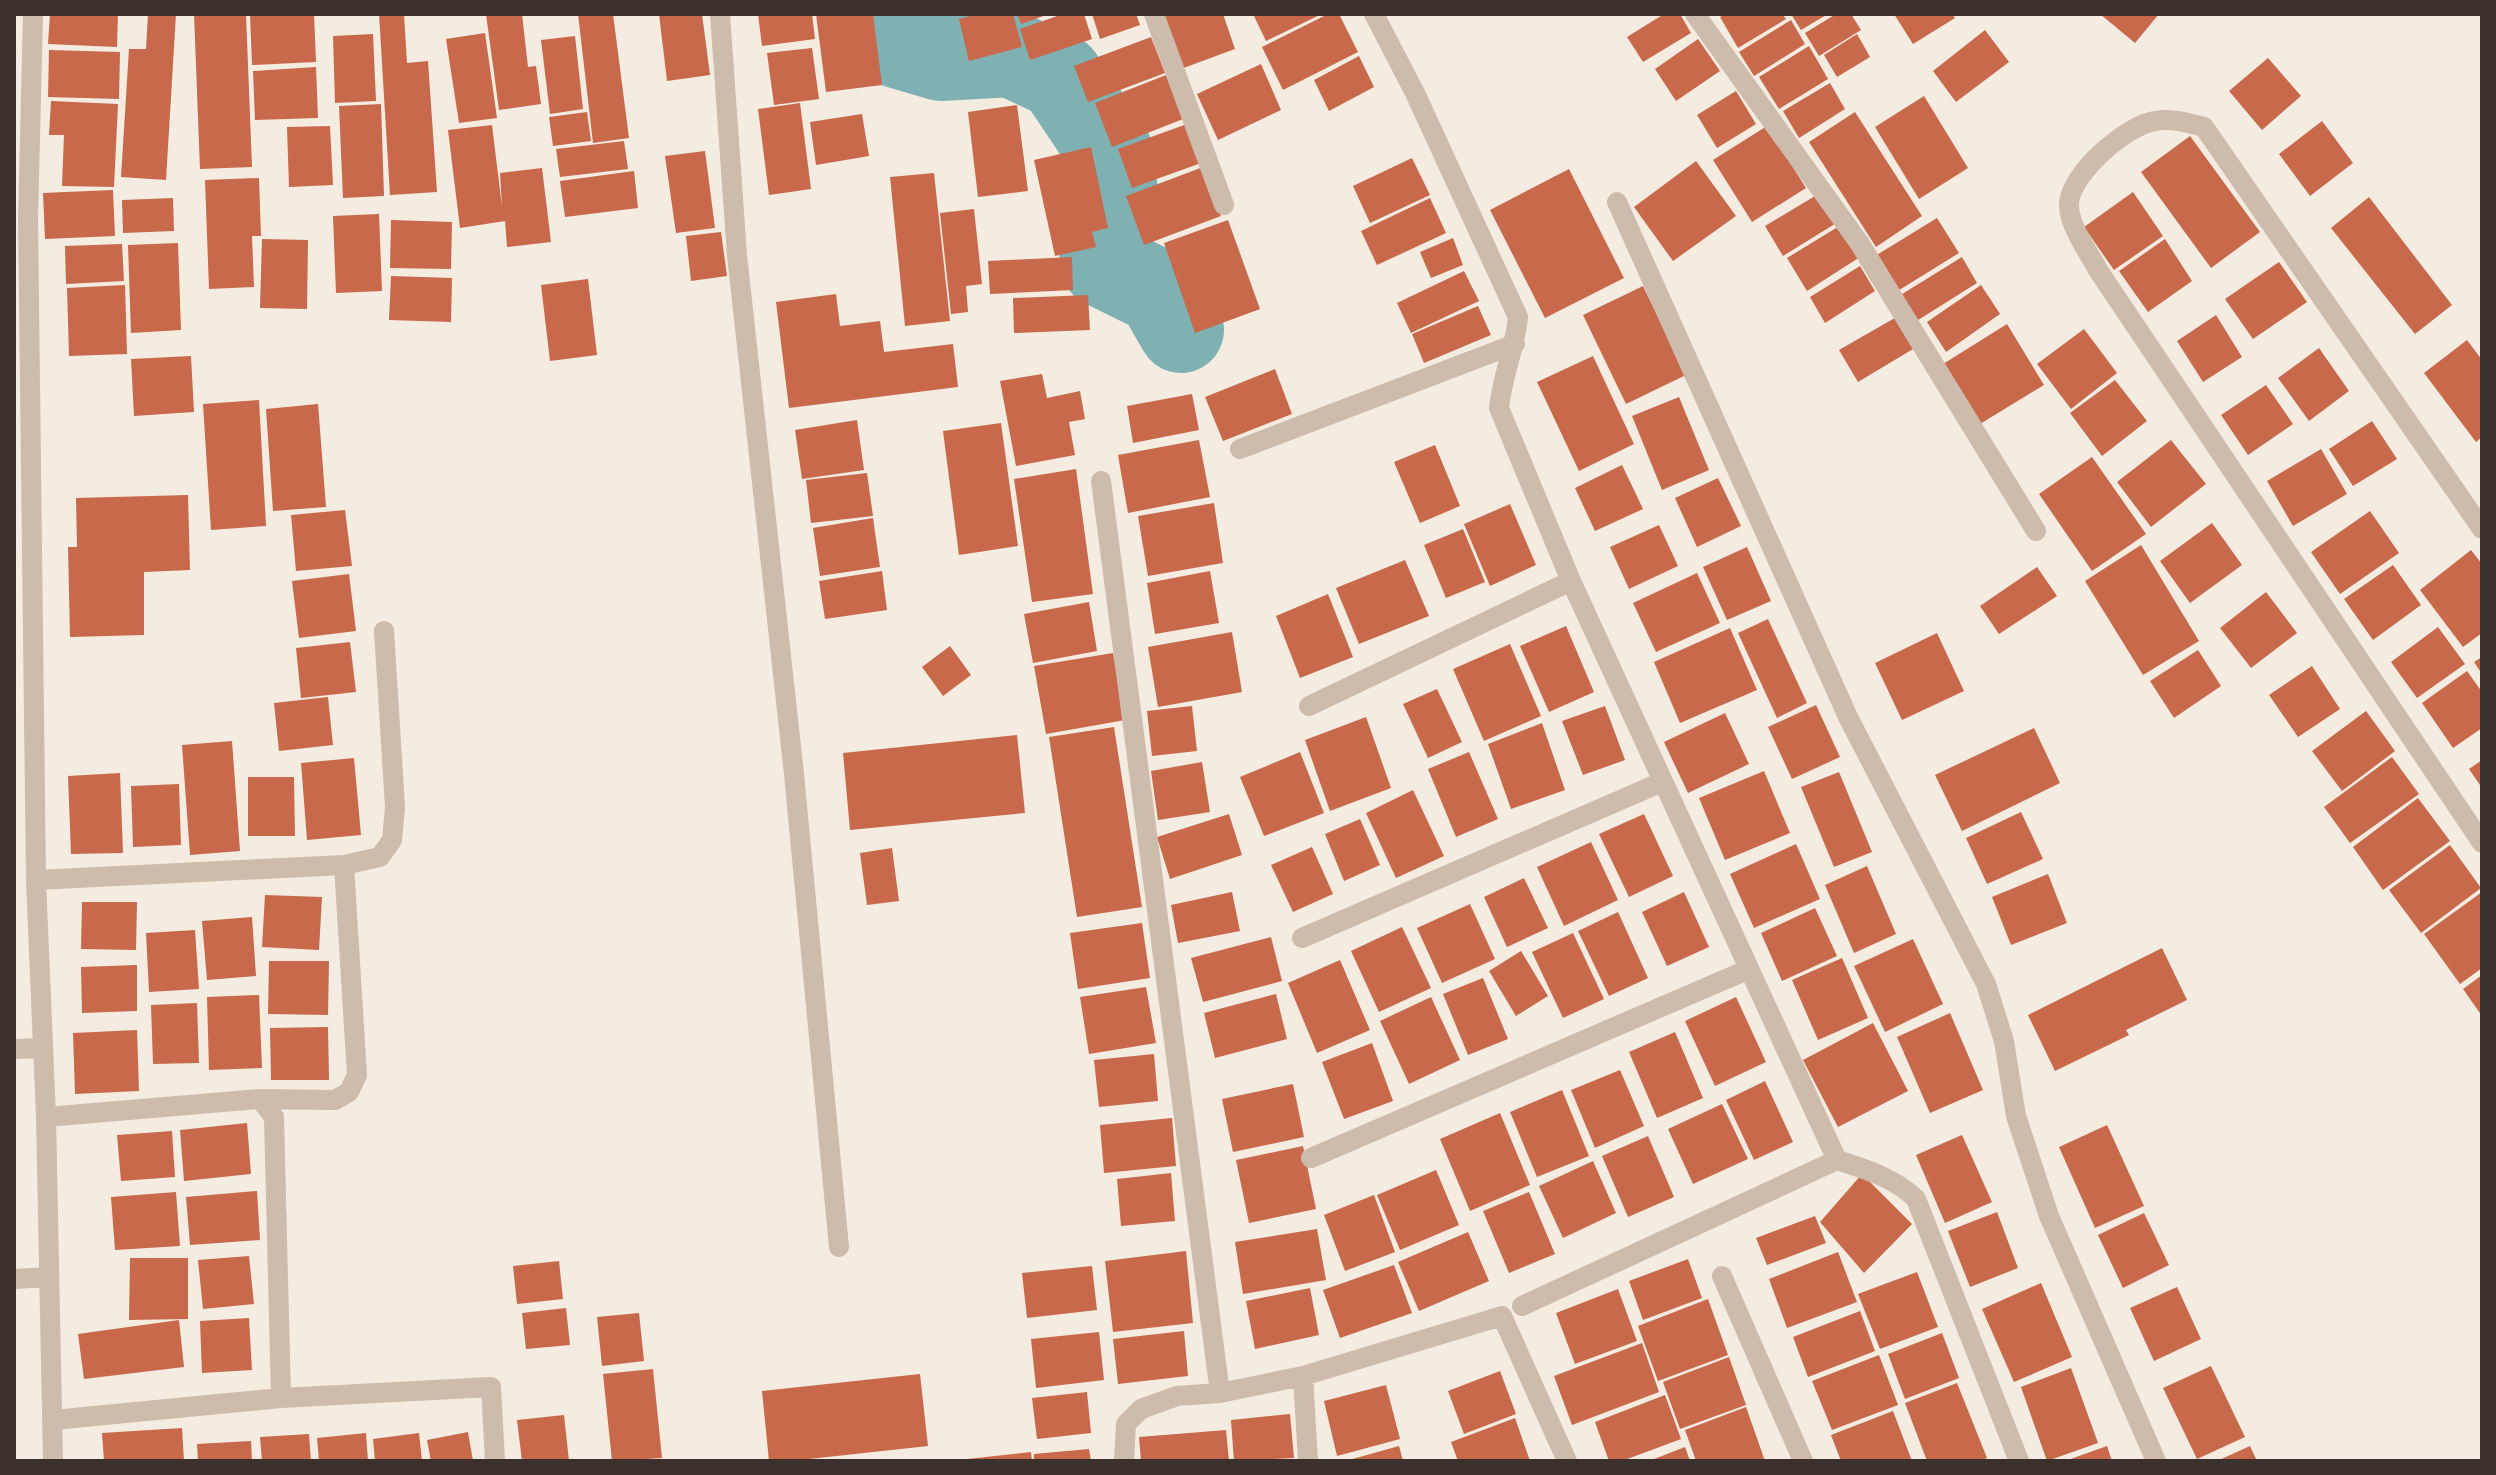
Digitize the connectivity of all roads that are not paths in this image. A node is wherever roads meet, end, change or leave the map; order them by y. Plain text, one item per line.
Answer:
1 (33, 14) edge
2 (720, 14) edge
3 (1154, 14) edge
4 (1374, 14) edge
5 (1695, 14) edge
6 (1617, 202) dead end
7 (1224, 205) dead end
8 (1515, 344) junction
9 (1240, 449) dead end
10 (1101, 481) dead end
11 (2482, 529) edge
12 (2036, 531) dead end
13 (1571, 581) junction
14 (384, 631) dead end
15 (1309, 706) dead end
16 (1662, 782) junction
17 (36, 790) junction
18 (14, 791) edge
19 (2482, 843) edge
20 (344, 865) junction
21 (36, 880) junction
22 (1302, 938) dead end
23 (1747, 970) junction
24 (41, 1048) junction
25 (14, 1049) edge
26 (260, 1099) junction
27 (46, 1117) junction
28 (1311, 1158) dead end
29 (1837, 1160) junction
30 (839, 1247) dead end
31 (1722, 1276) dead end
32 (49, 1277) junction
33 (14, 1279) edge
34 (1522, 1306) dead end
35 (1303, 1376) junction
36 (1220, 1393) junction
37 (281, 1398) junction
38 (53, 1420) junction
39 (53, 1461) edge
40 (495, 1461) edge
41 (1124, 1461) edge
42 (1308, 1461) edge
43 (1567, 1461) edge
44 (1803, 1461) edge
45 (2019, 1461) edge
46 (2156, 1461) edge

1 - 17 street
2 - 30 street
3 - 7 street
4 - 8 street
5 - 12 street
6 - 46 street
8 - 9 street
8 - 13 street
10 - 36 street
11 - 19 street
13 - 15 street
13 - 16 street
14 - 20 street
16 - 22 street
16 - 23 street
17 - 18 street
17 - 21 street
20 - 21 street
20 - 26 street
21 - 24 street
23 - 28 street
23 - 29 street
24 - 25 street
24 - 27 street
26 - 27 street
26 - 37 street
27 - 32 street
29 - 34 street
29 - 45 street
31 - 44 street
32 - 33 street
32 - 38 street
35 - 36 street
35 - 42 street
35 - 43 street
36 - 41 street
37 - 38 street
37 - 40 street
38 - 39 street

